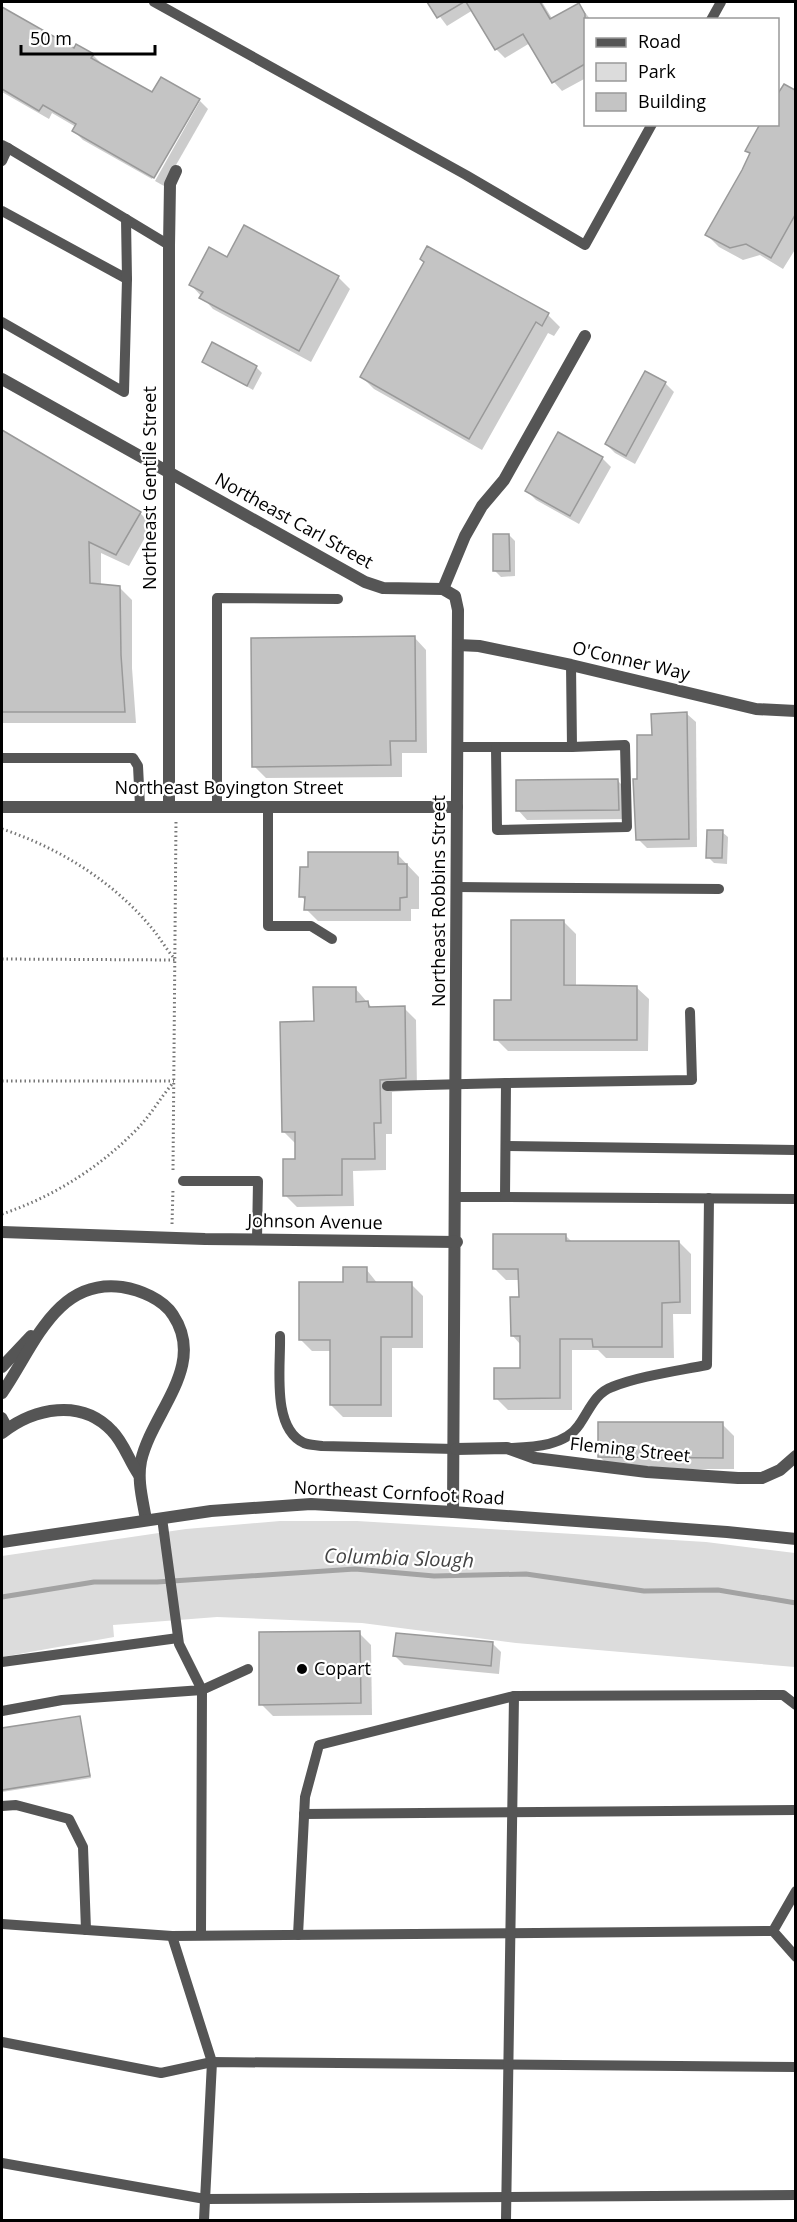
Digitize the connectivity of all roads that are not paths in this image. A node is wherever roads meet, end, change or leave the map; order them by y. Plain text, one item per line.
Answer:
1 (154, 2) edge
2 (721, 2) edge
3 (712, 18) edge
4 (651, 126) edge
5 (5, 146) edge
6 (2, 161) edge
7 (176, 171) dead end
8 (2, 211) edge
9 (126, 219) junction
10 (169, 245) junction
11 (127, 279) junction
12 (2, 322) edge
13 (585, 336) dead end
14 (2, 379) edge
15 (167, 470) junction
16 (443, 589) junction
17 (338, 599) dead end
18 (458, 645) junction
19 (571, 665) junction
20 (795, 711) edge
21 (458, 747) junction
22 (496, 747) junction
23 (572, 747) junction
24 (2, 758) edge
25 (140, 806) junction
26 (173, 806) junction
27 (217, 806) junction
28 (268, 806) junction
29 (2, 807) edge
30 (457, 807) junction
31 (457, 887) junction
32 (719, 888) dead end
33 (332, 939) dead end
34 (690, 1012) dead end
35 (457, 1083) junction
36 (506, 1083) junction
37 (387, 1086) dead end
38 (506, 1146) junction
39 (795, 1149) edge
40 (178, 1183) road end
41 (457, 1197) junction
42 (505, 1197) junction
43 (709, 1198) junction
44 (795, 1198) edge
45 (2, 1232) edge
46 (257, 1239) junction
47 (457, 1242) junction
48 (46, 1320) junction
49 (280, 1336) dead end
50 (2, 1367) edge
51 (2, 1393) edge
52 (2, 1417) edge
53 (5, 1431) edge
54 (507, 1448) junction
55 (456, 1449) junction
56 (795, 1456) edge
57 (139, 1475) junction
58 (453, 1512) junction
59 (162, 1518) junction
60 (146, 1520) junction
61 (795, 1539) edge
62 (2, 1542) edge
63 (178, 1638) junction
64 (2, 1662) edge
65 (248, 1669) dead end
66 (202, 1690) junction
67 (514, 1696) junction
68 (795, 1705) edge
69 (2, 1711) edge
70 (2, 1806) edge
71 (795, 1810) edge
72 (513, 1812) junction
73 (304, 1814) junction
74 (795, 1891) edge
75 (2, 1924) edge
76 (86, 1930) junction
77 (773, 1930) junction
78 (511, 1933) junction
79 (201, 1935) junction
80 (298, 1935) junction
81 (172, 1936) junction
82 (795, 1957) edge
83 (2, 2042) edge
84 (212, 2062) junction
85 (509, 2064) junction
86 (795, 2067) edge
87 (2, 2163) edge
88 (795, 2194) edge
89 (507, 2196) junction
90 (205, 2199) junction
91 (204, 2220) edge
92 (506, 2220) edge

1 - 4 lane
2 - 3 lane
5 - 6 lane
5 - 9 lane
7 - 10 street, Northeast Gentile Street
8 - 11 lane
9 - 10 lane
9 - 11 lane
10 - 15 street, Northeast Gentile Street
11 - 12 lane
13 - 16 street
14 - 15 street
15 - 16 street, Northeast Carl Street
15 - 26 street, Northeast Gentile Street
16 - 18 street, Northeast Robbins Street
17 - 27 lane
18 - 19 street, O'Conner Way
18 - 21 street, Northeast Robbins Street
19 - 20 street, O'Conner Way
19 - 23 lane
21 - 22 lane
21 - 30 street, Northeast Robbins Street
22 - 23 lane
22 - 23 lane
24 - 25 lane
25 - 26 street, Northeast Boyington Street
25 - 29 street, Northeast Boyington Street
26 - 27 street, Northeast Boyington Street
27 - 28 street, Northeast Boyington Street
28 - 30 street, Northeast Boyington Street
28 - 33 lane
30 - 31 street, Northeast Robbins Street
31 - 32 lane
31 - 35 street, Northeast Robbins Street
34 - 36 lane
35 - 36 lane
35 - 37 lane
35 - 41 street, Northeast Robbins Street
36 - 38 lane
38 - 39 lane
38 - 42 lane
40 - 46 lane
41 - 42 lane
41 - 47 street, Northeast Robbins Street
42 - 43 lane
43 - 44 lane
43 - 54 lane
45 - 46 street, Johnson Avenue
46 - 47 street, Johnson Avenue
47 - 55 street, Northeast Robbins Street
48 - 50 street
48 - 51 street
48 - 57 street
49 - 55 lane
52 - 53 lane
53 - 57 street
54 - 55 street, Fleming Street
54 - 56 street, Fleming Street
55 - 58 street, Northeast Robbins Street
57 - 60 street
58 - 59 street, Northeast Cornfoot Road
58 - 61 street, Northeast Cornfoot Road
59 - 60 street, Northeast Cornfoot Road
59 - 63 lane
60 - 62 street, Northeast Cornfoot Road
63 - 64 lane
63 - 66 lane
65 - 66 lane
66 - 69 lane
66 - 79 lane
67 - 68 lane
67 - 72 lane
67 - 73 lane
70 - 76 lane
71 - 72 lane
72 - 73 lane
72 - 78 lane
73 - 80 lane
74 - 77 lane
75 - 76 lane
76 - 81 lane
77 - 78 lane
77 - 82 lane
78 - 80 lane
78 - 85 lane
79 - 80 lane
79 - 81 lane
81 - 84 lane
83 - 84 lane
84 - 85 lane
84 - 90 lane
85 - 86 lane
85 - 89 lane
87 - 90 lane
88 - 89 lane
89 - 90 lane
89 - 92 lane
90 - 91 lane

